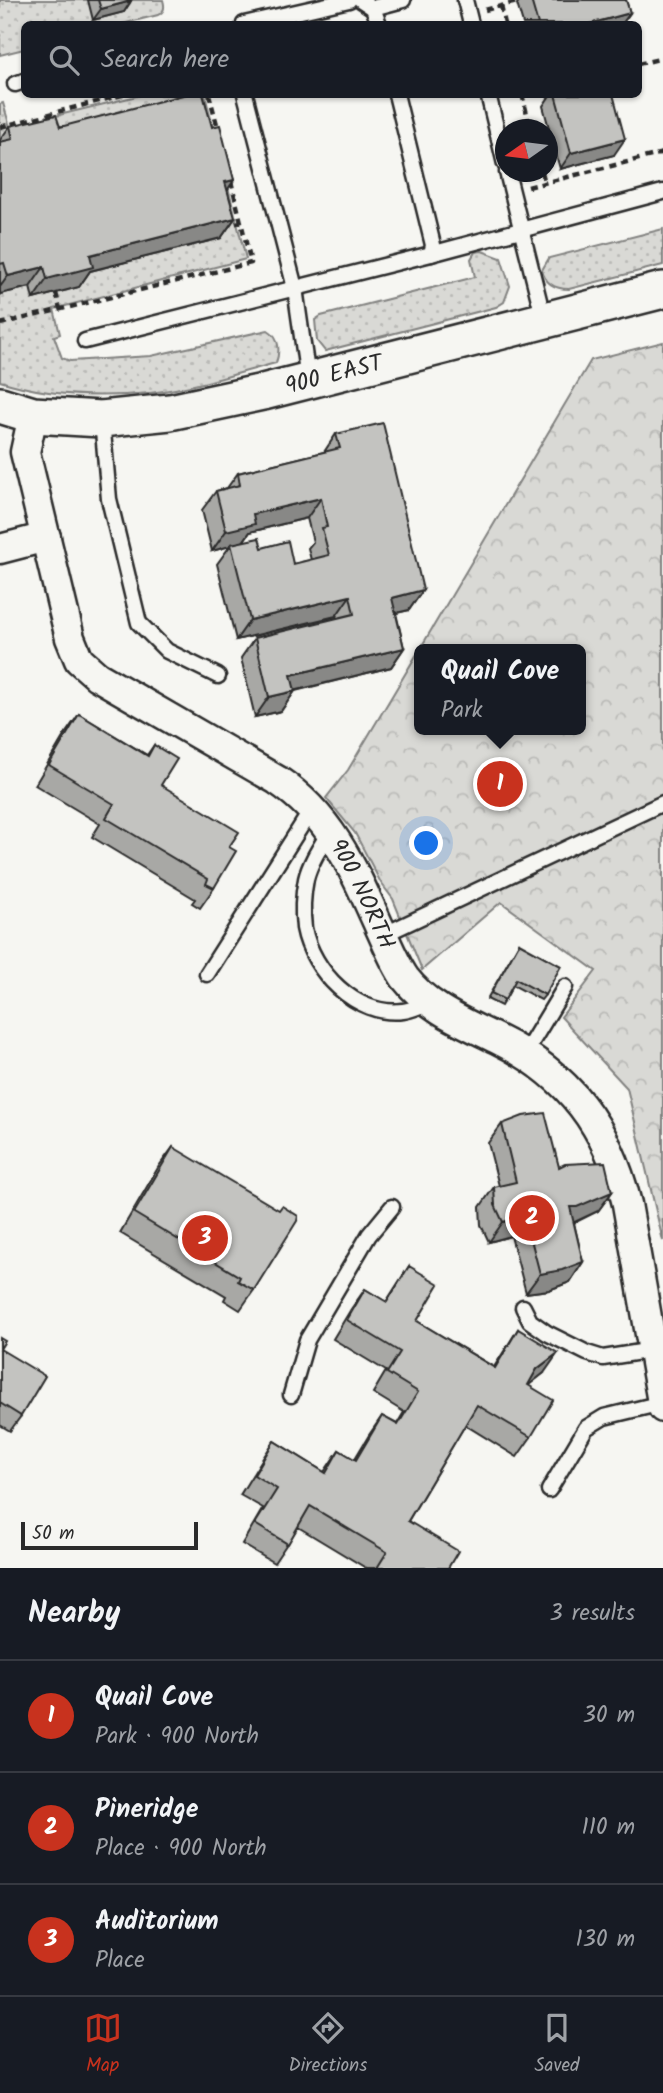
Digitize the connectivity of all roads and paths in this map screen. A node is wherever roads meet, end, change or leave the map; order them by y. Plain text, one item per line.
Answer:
1 (349, 0) edge
2 (403, 0) edge
3 (465, 0) edge
4 (525, 0) edge
5 (367, 4) edge
6 (500, 6) junction
7 (470, 20) edge
8 (257, 21) edge
9 (377, 21) edge
10 (504, 21) edge
11 (663, 58) edge
12 (642, 63) edge
13 (111, 98) edge
14 (210, 98) edge
15 (246, 98) edge
16 (397, 98) edge
17 (489, 98) edge
18 (523, 98) edge
19 (214, 115) junction
20 (203, 118) edge
21 (528, 119) edge
22 (495, 121) edge
23 (14, 123) junction
24 (0, 127) edge
25 (16, 132) edge
26 (221, 140) edge
27 (663, 153) edge
28 (223, 180) edge
29 (510, 182) edge
30 (545, 183) joint
31 (512, 191) junction
32 (663, 192) edge
33 (241, 222) junction
34 (218, 227) edge
35 (521, 229) junction
36 (431, 254) junction
37 (295, 288) junction
38 (663, 290) edge
39 (56, 293) edge
40 (60, 309) junction
41 (544, 320) junction
42 (0, 324) edge
43 (85, 341) dead end
44 (309, 380) junction
45 (0, 405) edge
46 (33, 415) junction
47 (101, 419) junction
48 (46, 537) junction
49 (0, 549) edge
50 (218, 676) dead end
51 (663, 803) edge
52 (312, 809) junction
53 (330, 831) junction
54 (383, 935) junction
55 (207, 974) dead end
56 (565, 987) dead end
57 (429, 1003) junction
58 (524, 1055) junction
59 (392, 1207) dead end
60 (523, 1307) dead end
61 (653, 1350) junction
62 (291, 1395) dead end
63 (663, 1406) edge
64 (550, 1490) dead end

1 - 8 lane
2 - 5 lane
3 - 7 lane
4 - 6 path
5 - 9 lane
6 - 7 path
6 - 10 path
11 - 12 path
13 - 23 path
14 - 19 path
15 - 37 lane
16 - 36 lane
17 - 22 lane
18 - 21 path
19 - 20 path
19 - 26 path
23 - 24 path
23 - 25 path
27 - 30 path
28 - 33 path
29 - 31 lane
30 - 31 path
31 - 35 lane
32 - 35 lane
33 - 34 path
33 - 40 path
35 - 36 lane
35 - 41 lane
36 - 37 lane
37 - 43 lane
37 - 44 lane
38 - 41 street, 900 EAST
39 - 40 path
40 - 42 path
41 - 44 street, 900 EAST
44 - 47 street, 900 EAST
45 - 46 street, 900 EAST
46 - 47 street, 900 EAST
46 - 48 street, 900 NORTH
47 - 50 lane
48 - 49 street
48 - 52 street, 900 NORTH
51 - 54 lane
52 - 53 street, 900 NORTH
52 - 55 lane
53 - 54 street, 900 NORTH
53 - 57 lane
54 - 57 street, 900 NORTH
56 - 58 lane
57 - 58 street, 900 NORTH
58 - 61 street, 900 NORTH
59 - 62 lane
60 - 61 lane
61 - 63 street, 900 NORTH
63 - 64 lane

